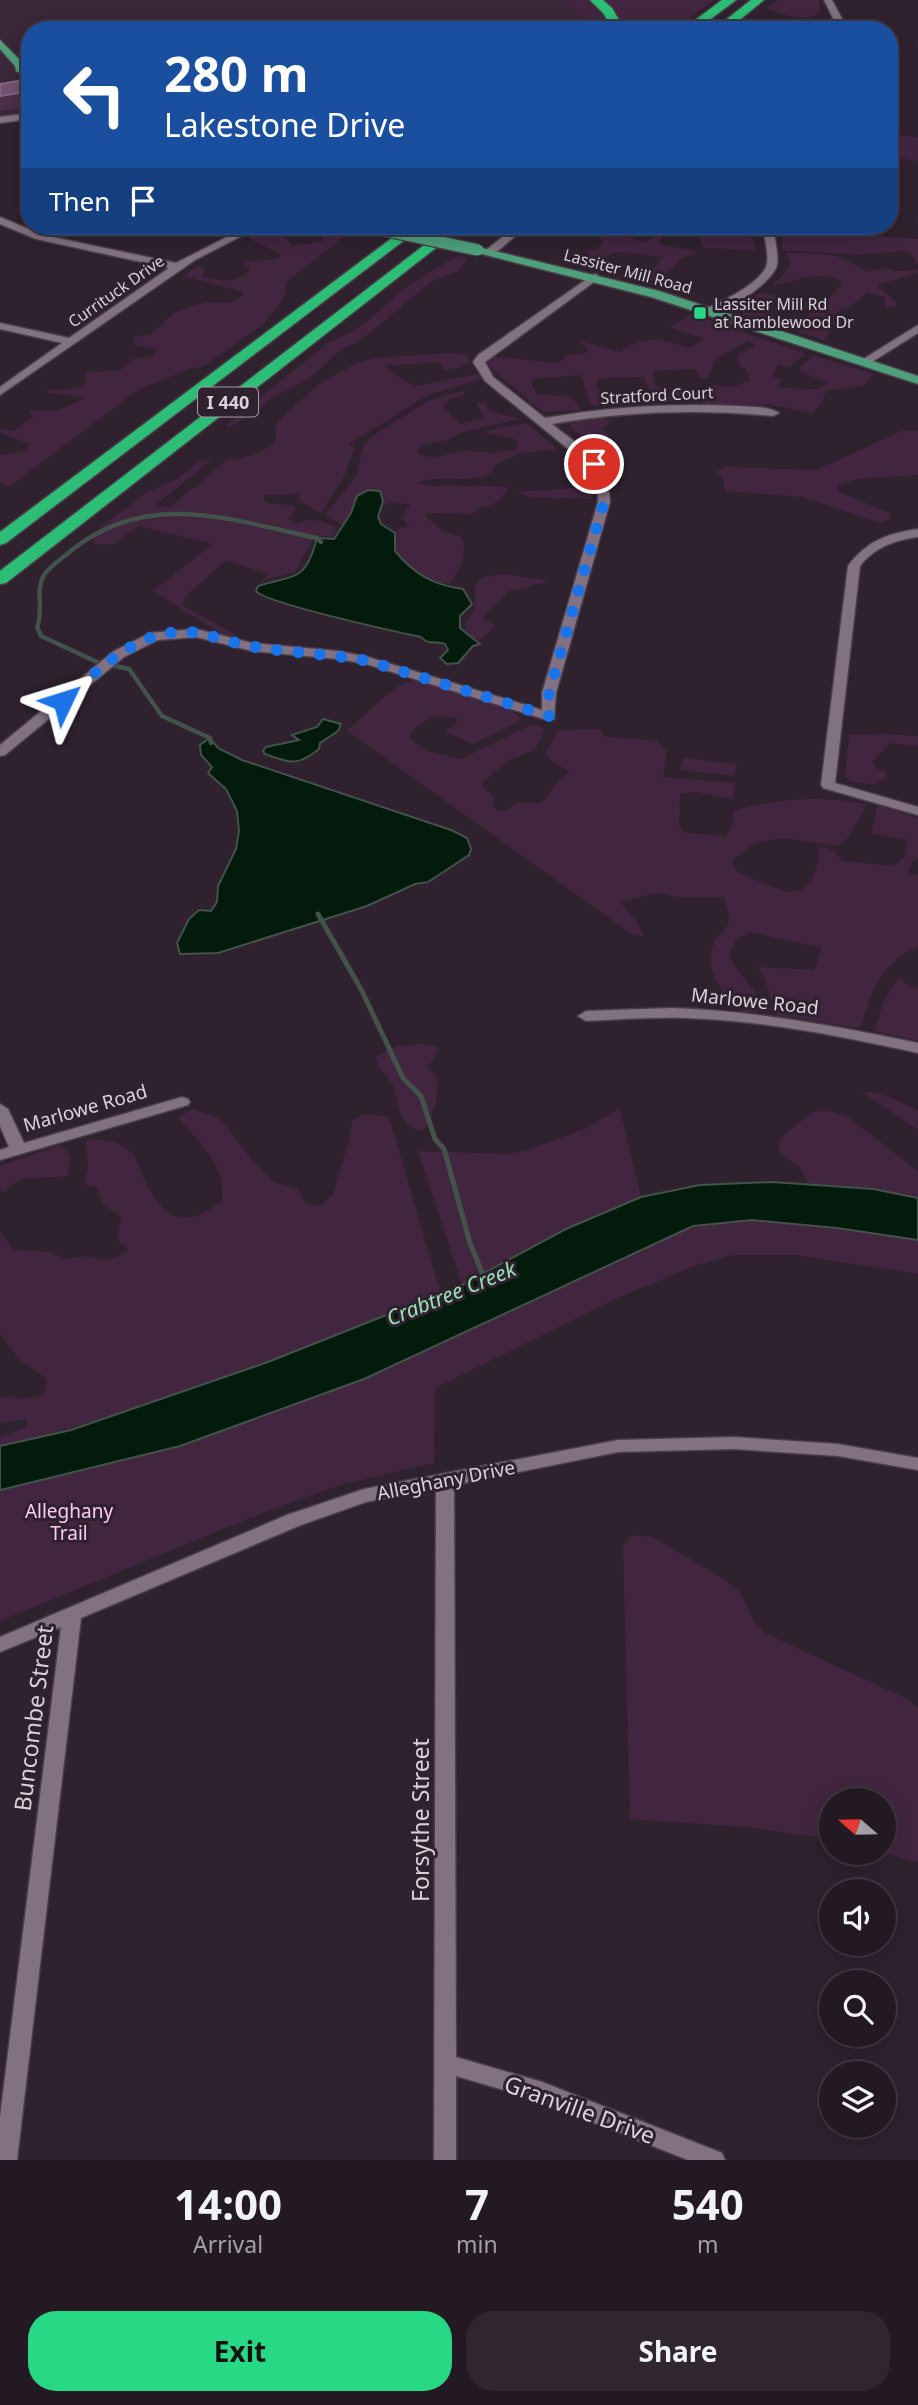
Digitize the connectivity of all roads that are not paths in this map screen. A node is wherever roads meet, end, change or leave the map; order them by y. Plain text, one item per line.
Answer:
1 (596, 0) edge
2 (730, 0) edge
3 (758, 0) edge
4 (828, 0) edge
5 (614, 21) edge
6 (701, 21) edge
7 (731, 21) edge
8 (839, 21) edge
9 (0, 43) edge
10 (21, 63) edge
11 (21, 117) edge
12 (0, 120) edge
13 (0, 220) edge
14 (21, 229) edge
15 (35, 235) edge
16 (237, 235) edge
17 (403, 235) edge
18 (406, 235) edge
19 (445, 235) edge
20 (508, 235) edge
21 (769, 235) edge
22 (483, 251) junction
23 (178, 267) junction
24 (594, 277) junction
25 (709, 311) junction
26 (0, 326) edge
27 (918, 328) edge
28 (71, 342) junction
29 (863, 363) junction
30 (918, 380) edge
31 (0, 392) edge
32 (773, 413) dead end
33 (544, 422) junction
34 (918, 533) edge
35 (0, 540) edge
36 (0, 579) edge
37 (0, 752) edge
38 (918, 811) edge
39 (586, 1016) dead end
40 (918, 1048) edge
41 (182, 1102) dead end
42 (0, 1109) edge
43 (19, 1150) junction
44 (0, 1155) edge
45 (918, 1464) edge
46 (445, 1480) junction
47 (72, 1615) junction
48 (0, 1645) edge
49 (445, 2063) junction
50 (6, 2160) edge
51 (445, 2160) edge
52 (714, 2160) edge

1 - 5 highway
2 - 6 highway
3 - 7 highway
4 - 8 street
9 - 10 main road
11 - 12 street
13 - 14 street
15 - 23 street
16 - 23 street, Currituck Drive
17 - 35 highway, I 440
18 - 22 main road, Lassiter Mill Road, bridge
19 - 36 highway, I 440
20 - 22 street
21 - 25 street
22 - 24 main road, Lassiter Mill Road
23 - 28 street, Currituck Drive
24 - 25 main road, Lassiter Mill Road
24 - 33 street
25 - 29 main road, Lassiter Mill Road
26 - 28 street
27 - 29 street
28 - 31 street, Currituck Drive
29 - 30 main road, Lassiter Mill Road
32 - 33 street, Stratford Court
33 - 37 street
34 - 38 street
39 - 40 street, Marlowe Road
41 - 43 street, Marlowe Road
42 - 43 street
43 - 44 street, Marlowe Road
45 - 46 street, Alleghany Drive
46 - 47 street, Alleghany Drive
46 - 49 street, Forsythe Street
47 - 48 street, Alleghany Drive
47 - 50 street, Buncombe Street
49 - 51 street, Forsythe Street
49 - 52 street, Granville Drive

